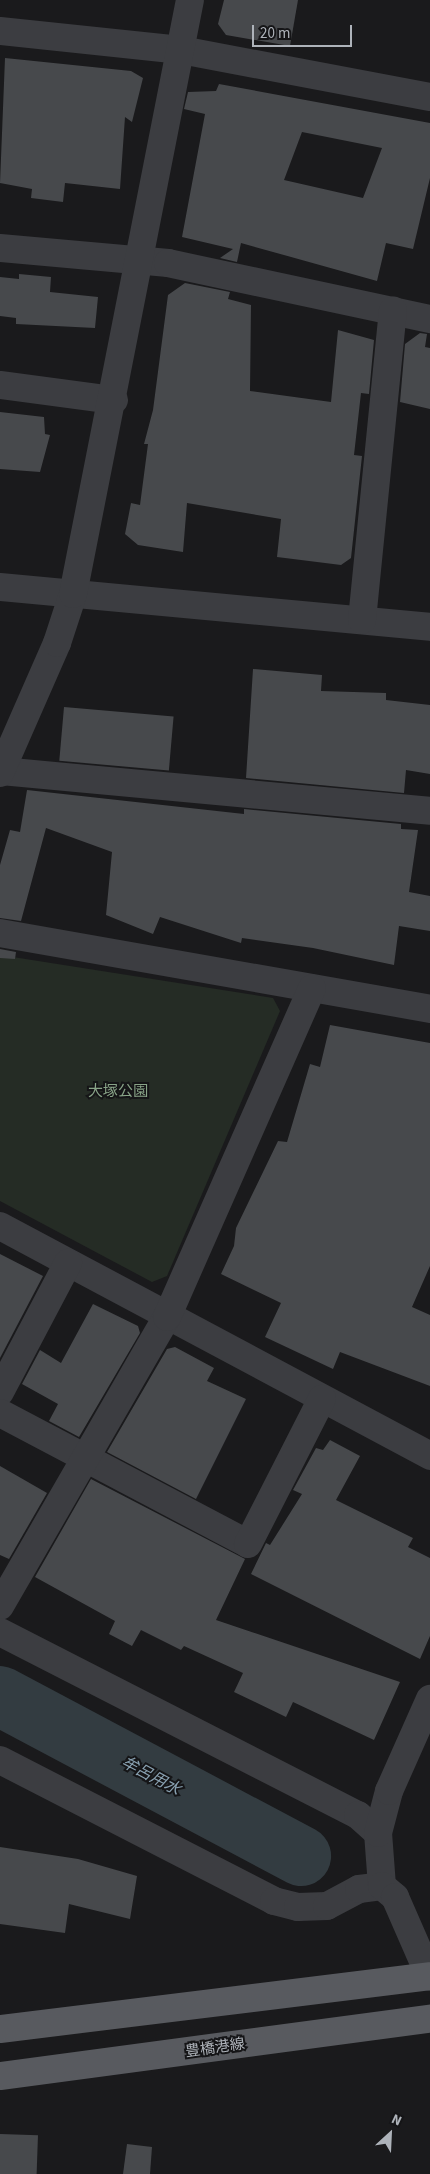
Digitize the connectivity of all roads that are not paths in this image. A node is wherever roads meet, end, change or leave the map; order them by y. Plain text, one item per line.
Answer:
1 (190, 0) edge
2 (0, 31) edge
3 (181, 50) junction
4 (430, 97) edge
5 (0, 248) edge
6 (141, 259) junction
7 (394, 311) junction
8 (430, 319) edge
9 (0, 385) edge
10 (114, 400) junction
11 (0, 586) edge
12 (74, 594) junction
13 (362, 620) junction
14 (430, 627) edge
15 (0, 772) edge
16 (430, 811) edge
17 (0, 933) edge
18 (312, 989) junction
19 (430, 1009) edge
20 (0, 1226) edge
21 (68, 1263) junction
22 (167, 1316) junction
23 (0, 1392) edge
24 (322, 1399) junction
25 (0, 1413) edge
26 (430, 1456) edge
27 (85, 1458) junction
28 (0, 1606) edge
29 (0, 1632) edge
30 (430, 1699) edge
31 (0, 1760) edge
32 (378, 1833) junction
33 (382, 1886) junction
34 (430, 1976) edge
35 (430, 2019) edge
36 (0, 2029) edge
37 (0, 2076) edge

1 - 3 street
2 - 3 street
3 - 4 street
3 - 6 street
5 - 6 street
6 - 7 street
6 - 10 street
7 - 8 street
7 - 13 street
9 - 10 street
10 - 12 street
11 - 12 street
12 - 13 street
12 - 15 street
13 - 14 street
15 - 16 street
17 - 18 street
18 - 19 street
18 - 22 street
20 - 21 street
21 - 22 street
21 - 23 street
22 - 24 street
22 - 27 street
24 - 26 street
24 - 27 street
25 - 27 street
27 - 28 street
29 - 32 street
30 - 32 street
31 - 33 street
32 - 33 street
33 - 34 street
34 - 36 main road
35 - 37 main road, 豊橋港線

